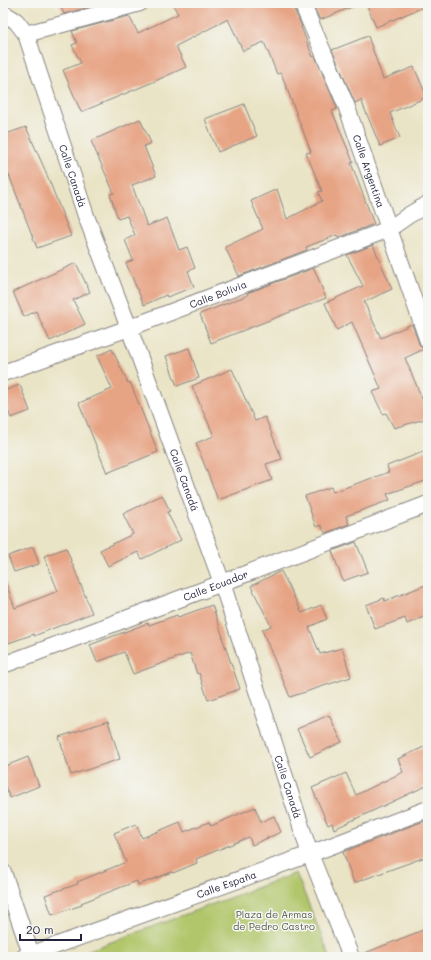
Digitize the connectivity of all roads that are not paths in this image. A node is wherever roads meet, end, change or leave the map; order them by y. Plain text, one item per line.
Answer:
1 (140, 3) edge
2 (302, 3) edge
3 (3, 13) edge
4 (26, 34) junction
5 (428, 204) edge
6 (389, 229) junction
7 (129, 328) junction
8 (428, 341) edge
9 (3, 373) edge
10 (428, 504) edge
11 (222, 583) junction
12 (3, 665) edge
13 (428, 808) edge
14 (310, 854) junction
15 (3, 872) edge
16 (29, 956) edge
17 (351, 957) edge

1 - 4 street
2 - 6 street, Calle Argentina
3 - 4 street, Calle Canadá
4 - 7 street, Calle Canadá
5 - 6 street, Calle Bolivia
6 - 7 street, Calle Bolivia
6 - 8 street, Calle Argentina
7 - 9 street, Calle Bolivia
7 - 11 street, Calle Canadá
10 - 11 street, Calle Ecuador
11 - 12 street, Calle Ecuador
11 - 14 street, Calle Canadá
13 - 14 street, Calle España
14 - 16 street, Calle España
14 - 17 street, Calle Canadá
15 - 16 street

